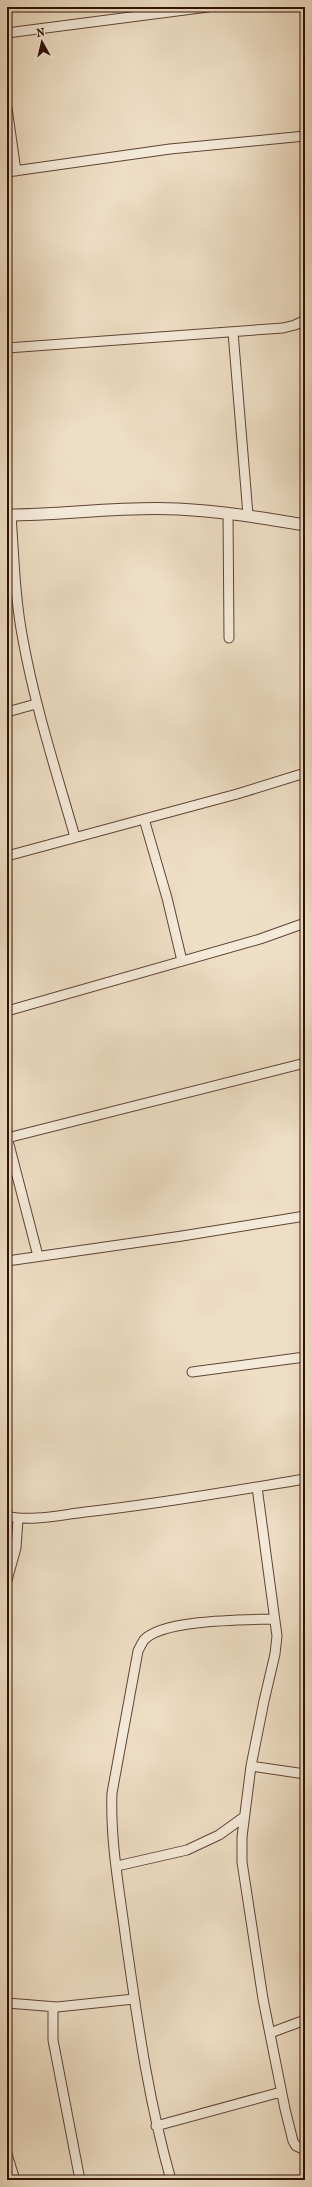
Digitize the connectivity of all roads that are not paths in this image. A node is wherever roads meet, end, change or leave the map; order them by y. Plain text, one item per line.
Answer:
1 (208, 7) edge
2 (7, 33) edge
3 (7, 108) edge
4 (305, 136) edge
5 (11, 172) edge
6 (305, 320) edge
7 (233, 332) junction
8 (7, 348) edge
9 (228, 513) junction
10 (9, 515) edge
11 (248, 515) junction
12 (305, 525) edge
13 (229, 638) dead end
14 (36, 704) junction
15 (7, 712) edge
16 (305, 773) edge
17 (144, 819) junction
18 (75, 837) junction
19 (7, 856) edge
20 (305, 923) edge
21 (182, 961) junction
22 (7, 1011) edge
23 (305, 1063) edge
24 (7, 1137) edge
25 (305, 1216) edge
26 (38, 1256) junction
27 (7, 1261) edge
28 (305, 1357) edge
29 (192, 1372) dead end
30 (305, 1479) edge
31 (257, 1487) junction
32 (7, 1516) edge
33 (18, 1519) junction
34 (7, 1580) edge
35 (274, 1619) junction
36 (251, 1766) junction
37 (305, 1774) edge
38 (244, 1818) junction
39 (117, 1866) junction
40 (134, 1999) junction
41 (7, 2003) edge
42 (53, 2007) junction
43 (305, 2020) edge
44 (270, 2034) junction
45 (281, 2092) junction
46 (156, 2126) junction
47 (305, 2150) edge
48 (7, 2154) edge
49 (15, 2180) edge
50 (80, 2180) edge
51 (171, 2180) edge

1 - 2 street
3 - 5 street
4 - 5 street
6 - 7 street
7 - 8 street
7 - 11 street
9 - 10 street
9 - 11 street
9 - 13 street
10 - 14 street
11 - 12 street
14 - 15 street
14 - 18 street
16 - 17 street
17 - 18 street
17 - 21 street
18 - 19 street
20 - 21 street
21 - 22 street
23 - 24 street
24 - 26 street
25 - 26 street
26 - 27 street
28 - 29 street
30 - 31 street
31 - 33 street
31 - 35 street
32 - 33 street
33 - 34 street
35 - 36 street
35 - 39 street
36 - 37 street
36 - 38 street
38 - 39 street
38 - 44 street
39 - 40 street
40 - 42 street
40 - 46 street
41 - 42 street
42 - 50 street
43 - 44 street
44 - 45 street
45 - 46 street
45 - 47 street
46 - 51 street
48 - 49 street

